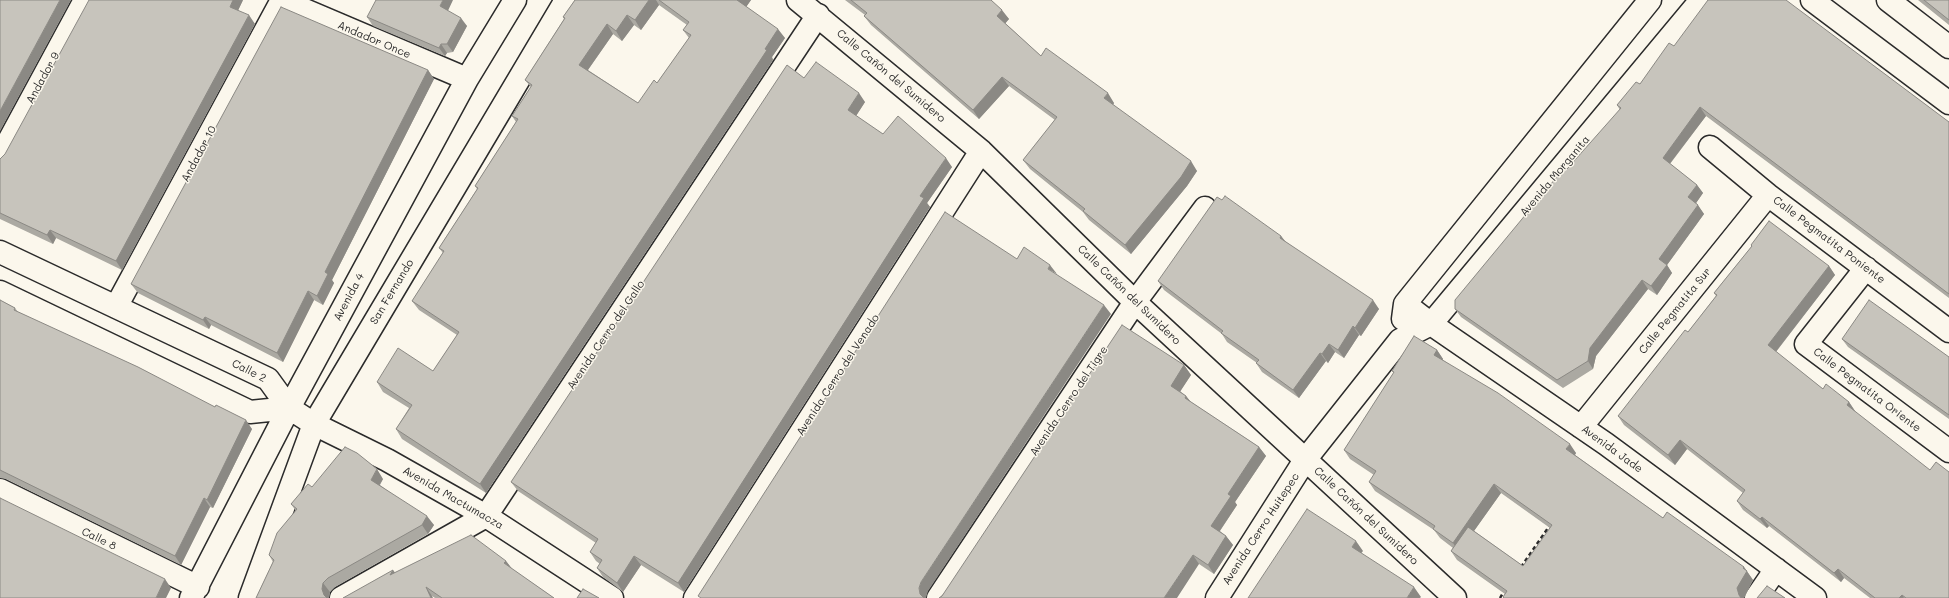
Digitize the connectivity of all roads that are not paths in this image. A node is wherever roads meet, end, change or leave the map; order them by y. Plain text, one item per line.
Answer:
1 (86, 0) edge
2 (281, 0) edge
3 (515, 0) edge
4 (566, 0) edge
5 (798, 0) edge
6 (1650, 0) edge
7 (1701, 0) edge
8 (1812, 0) edge
9 (1888, 0) edge
10 (818, 16) junction
11 (1949, 47) edge
12 (467, 79) junction
13 (1949, 103) edge
14 (1710, 147) dead end
15 (981, 151) junction
16 (0, 157) edge
17 (1768, 195) junction
18 (1205, 208) dead end
19 (0, 252) edge
20 (1866, 268) junction
21 (0, 292) edge
22 (1135, 302) junction
23 (1405, 304) junction
24 (116, 307) junction
25 (1431, 324) junction
26 (1949, 331) edge
27 (1400, 340) junction
28 (289, 408) junction
29 (314, 424) junction
30 (1581, 427) junction
31 (1949, 451) edge
32 (1305, 460) junction
33 (0, 490) edge
34 (486, 516) junction
35 (1776, 569) junction
36 (194, 593) edge
37 (250, 598) edge
38 (341, 598) edge
39 (612, 598) edge
40 (695, 598) edge
41 (938, 598) edge
42 (1217, 598) edge
43 (1455, 598) edge
44 (1756, 598) edge
45 (1815, 598) edge

1 - 16 street, Andador 9
2 - 12 street, Andador Once
2 - 24 street, Andador 10
3 - 12 street, Avenida 4
4 - 29 street, San Fernando
5 - 10 street, Calle Cañón del Sumidero
6 - 23 street
7 - 25 street, Avenida Morganita
8 - 13 street
9 - 11 street
10 - 15 street, Calle Cañón del Sumidero
10 - 34 street, Avenida Cerro del Gallo
12 - 28 street, Avenida 4
14 - 17 street, Calle Pegmatita Poniente
15 - 22 street, Calle Cañón del Sumidero
15 - 40 street, Avenida Cerro del Venado
17 - 20 street, Calle Pegmatita Poniente
17 - 30 street, Calle Pegmatita Sur
18 - 22 street, Avenida Cerro del Tigre
19 - 24 street, Calle 2
20 - 26 street, Calle Pegmatita Poniente
20 - 31 street, Calle Pegmatita Oriente
21 - 28 street
22 - 32 street, Calle Cañón del Sumidero
22 - 41 street, Avenida Cerro del Tigre
23 - 25 street, Avenida Jade
23 - 27 street
24 - 28 street, Calle 2
25 - 27 street, Avenida Morganita
25 - 30 street, Avenida Jade
27 - 32 street, Avenida Morganita
28 - 29 street, Avenida Mactumacza
28 - 36 street, Avenida 4
29 - 34 street, Avenida Mactumacza
29 - 37 street, San Fernando
30 - 35 street, Avenida Jade
32 - 42 street, Avenida Cerro Huitepec
32 - 43 street, Calle Cañón del Sumidero
33 - 36 street, Calle 8
34 - 38 street, Avenida Cerro del Gallo
34 - 39 street, Avenida Mactumacza
35 - 44 street
35 - 45 street, Avenida Jade

